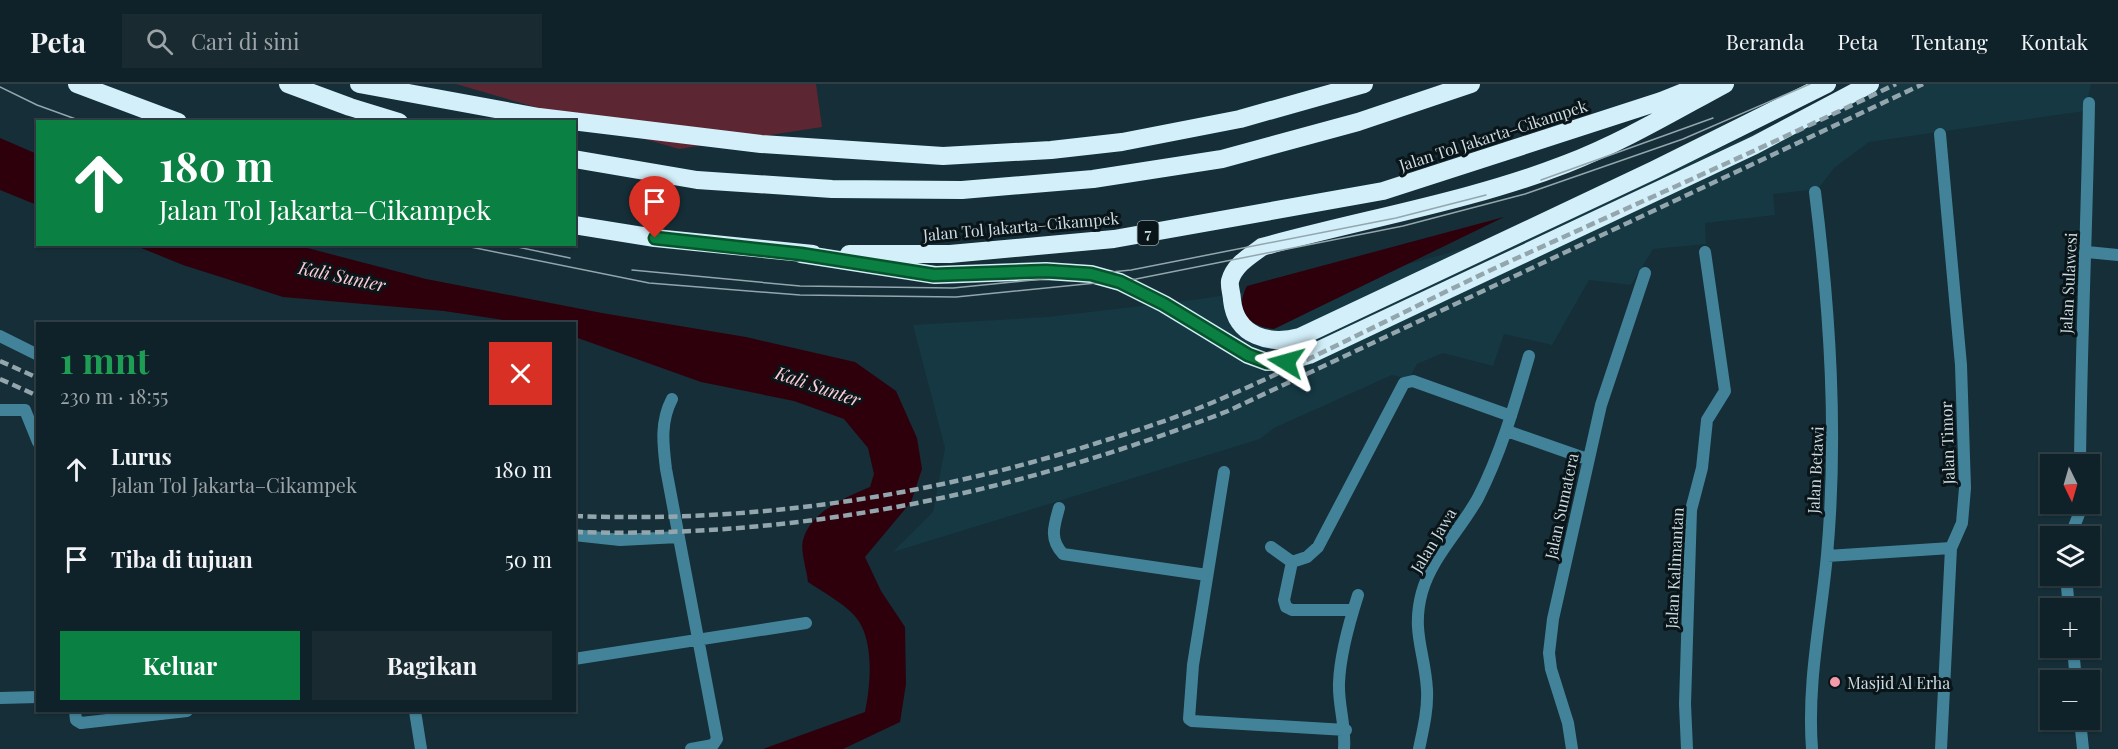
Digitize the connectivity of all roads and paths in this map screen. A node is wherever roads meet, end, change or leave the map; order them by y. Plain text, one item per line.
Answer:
1 (77, 84) edge
2 (288, 84) edge
3 (359, 84) edge
4 (1364, 84) edge
5 (1471, 84) edge
6 (1704, 84) edge
7 (1725, 84) edge
8 (1827, 84) edge
9 (1870, 84) edge
10 (2089, 103) dead end
11 (173, 120) edge
12 (392, 120) edge
13 (565, 120) edge
14 (576, 121) edge
15 (1940, 134) dead end
16 (576, 159) edge
17 (1815, 192) dead end
18 (576, 225) edge
19 (1705, 252) dead end
20 (2087, 252) junction
21 (801, 254) junction
22 (2118, 255) edge
23 (1645, 273) dead end
24 (0, 336) edge
25 (36, 354) edge
26 (1529, 356) dead end
27 (672, 399) dead end
28 (0, 410) edge
29 (1511, 417) junction
30 (1507, 431) junction
31 (36, 437) edge
32 (2080, 454) edge
33 (1587, 459) junction
34 (1224, 472) dead end
35 (1059, 508) dead end
36 (576, 535) edge
37 (679, 537) junction
38 (1271, 547) dead end
39 (1951, 548) junction
40 (1827, 556) junction
41 (1292, 562) junction
42 (1207, 574) junction
43 (1358, 595) dead end
44 (1353, 610) junction
45 (806, 623) dead end
46 (697, 639) junction
47 (576, 659) edge
48 (36, 698) edge
49 (0, 699) edge
50 (75, 712) edge
51 (178, 712) edge
52 (415, 712) edge
53 (1346, 730) junction
54 (2081, 730) edge
55 (421, 749) edge
56 (691, 749) edge
57 (1344, 749) edge
58 (1419, 749) edge
59 (1572, 749) edge
60 (1687, 749) edge
61 (1812, 749) edge
62 (1941, 749) edge
63 (2083, 749) edge

1 - 11 highway
2 - 12 highway
3 - 13 highway
4 - 14 highway
5 - 16 highway
6 - 21 highway, Jalan Tol Jakarta–Cikampek / 7
7 - 8 highway
9 - 21 highway
10 - 20 street, Jalan Sulawesi
15 - 39 street, Jalan Timor
17 - 40 street, Jalan Betawi
18 - 21 highway, Jalan Tol Jakarta–Cikampek / 7
19 - 60 street, Jalan Kalimantan
20 - 22 street
20 - 32 street, Jalan Sulawesi
23 - 33 street, Jalan Sumatera
24 - 25 street
26 - 29 street, Jalan Jawa
27 - 37 street
28 - 31 street
29 - 30 street, Jalan Jawa
29 - 41 street
30 - 33 street
30 - 58 street, Jalan Jawa
33 - 59 street, Jalan Sumatera
34 - 42 street
35 - 42 street
36 - 37 street
37 - 46 street
38 - 41 street
39 - 40 street
39 - 62 street, Jalan Timor
40 - 61 street, Jalan Betawi
41 - 44 street
42 - 53 street
43 - 44 street
44 - 53 street
45 - 46 street
46 - 47 street
46 - 56 street
48 - 49 street
50 - 51 street
52 - 55 street
53 - 57 street
54 - 63 street

